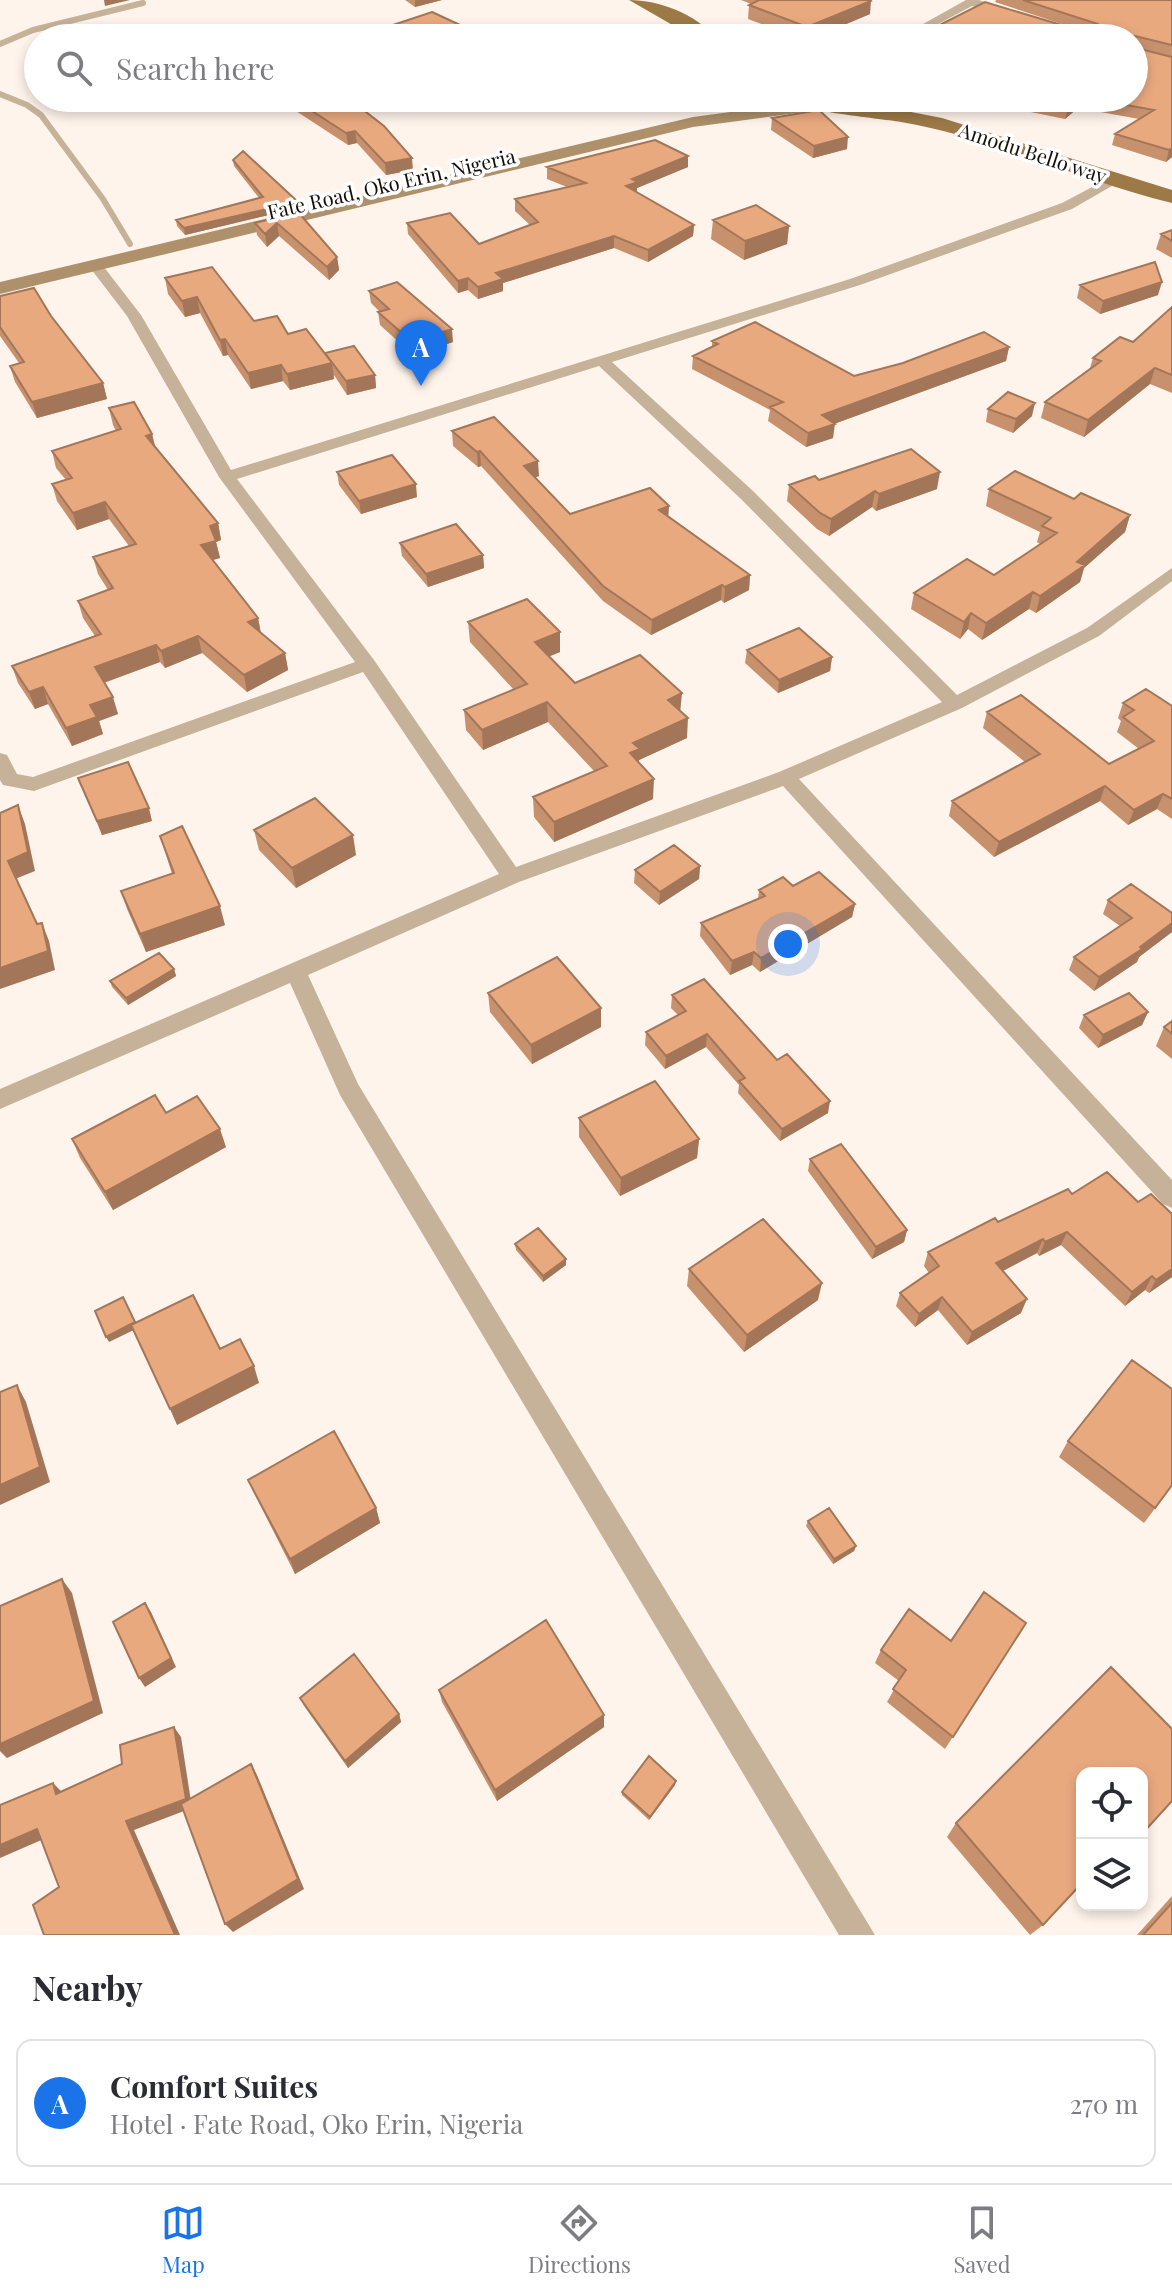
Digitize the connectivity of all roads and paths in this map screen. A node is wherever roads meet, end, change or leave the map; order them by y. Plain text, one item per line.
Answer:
1 (638, 0) edge
2 (973, 1) edge
3 (143, 3) dead end
4 (1028, 19) edge
5 (57, 24) edge
6 (688, 24) edge
7 (930, 24) edge
8 (24, 34) edge
9 (0, 44) edge
10 (0, 94) edge
11 (24, 104) edge
12 (37, 112) edge
13 (690, 112) edge
14 (757, 112) edge
15 (878, 112) edge
16 (954, 112) edge
17 (639, 130) junction
18 (1118, 179) junction
19 (1172, 186) edge
20 (1172, 197) edge
21 (130, 244) junction
22 (95, 265) junction
23 (0, 275) edge
24 (0, 288) edge
25 (600, 359) junction
26 (227, 477) junction
27 (1172, 573) edge
28 (367, 664) junction
29 (955, 704) junction
30 (0, 760) edge
31 (786, 777) junction
32 (512, 877) junction
33 (296, 972) junction
34 (0, 1099) edge
35 (1172, 1197) edge
36 (858, 1935) edge

1 - 6 main road
2 - 4 street
2 - 7 street
3 - 5 lane
8 - 9 lane
10 - 11 lane
12 - 21 lane
13 - 17 street
14 - 17 street
15 - 18 main road, Amodu Bello way
16 - 19 main road, Amodu Bello way
17 - 21 street, Fate Road, Oko Erin, Nigeria
17 - 22 street, Fate Road, Oko Erin, Nigeria
18 - 20 main road, Amodu Bello way
18 - 25 street
21 - 23 street, Fate Road, Oko Erin, Nigeria
22 - 24 street, Fate Road, Oko Erin, Nigeria
22 - 26 street
25 - 26 street
25 - 29 street
26 - 28 street
27 - 29 street
28 - 30 street
28 - 32 street
29 - 31 street
31 - 32 street
31 - 35 street
32 - 33 street
33 - 34 street
33 - 36 street

